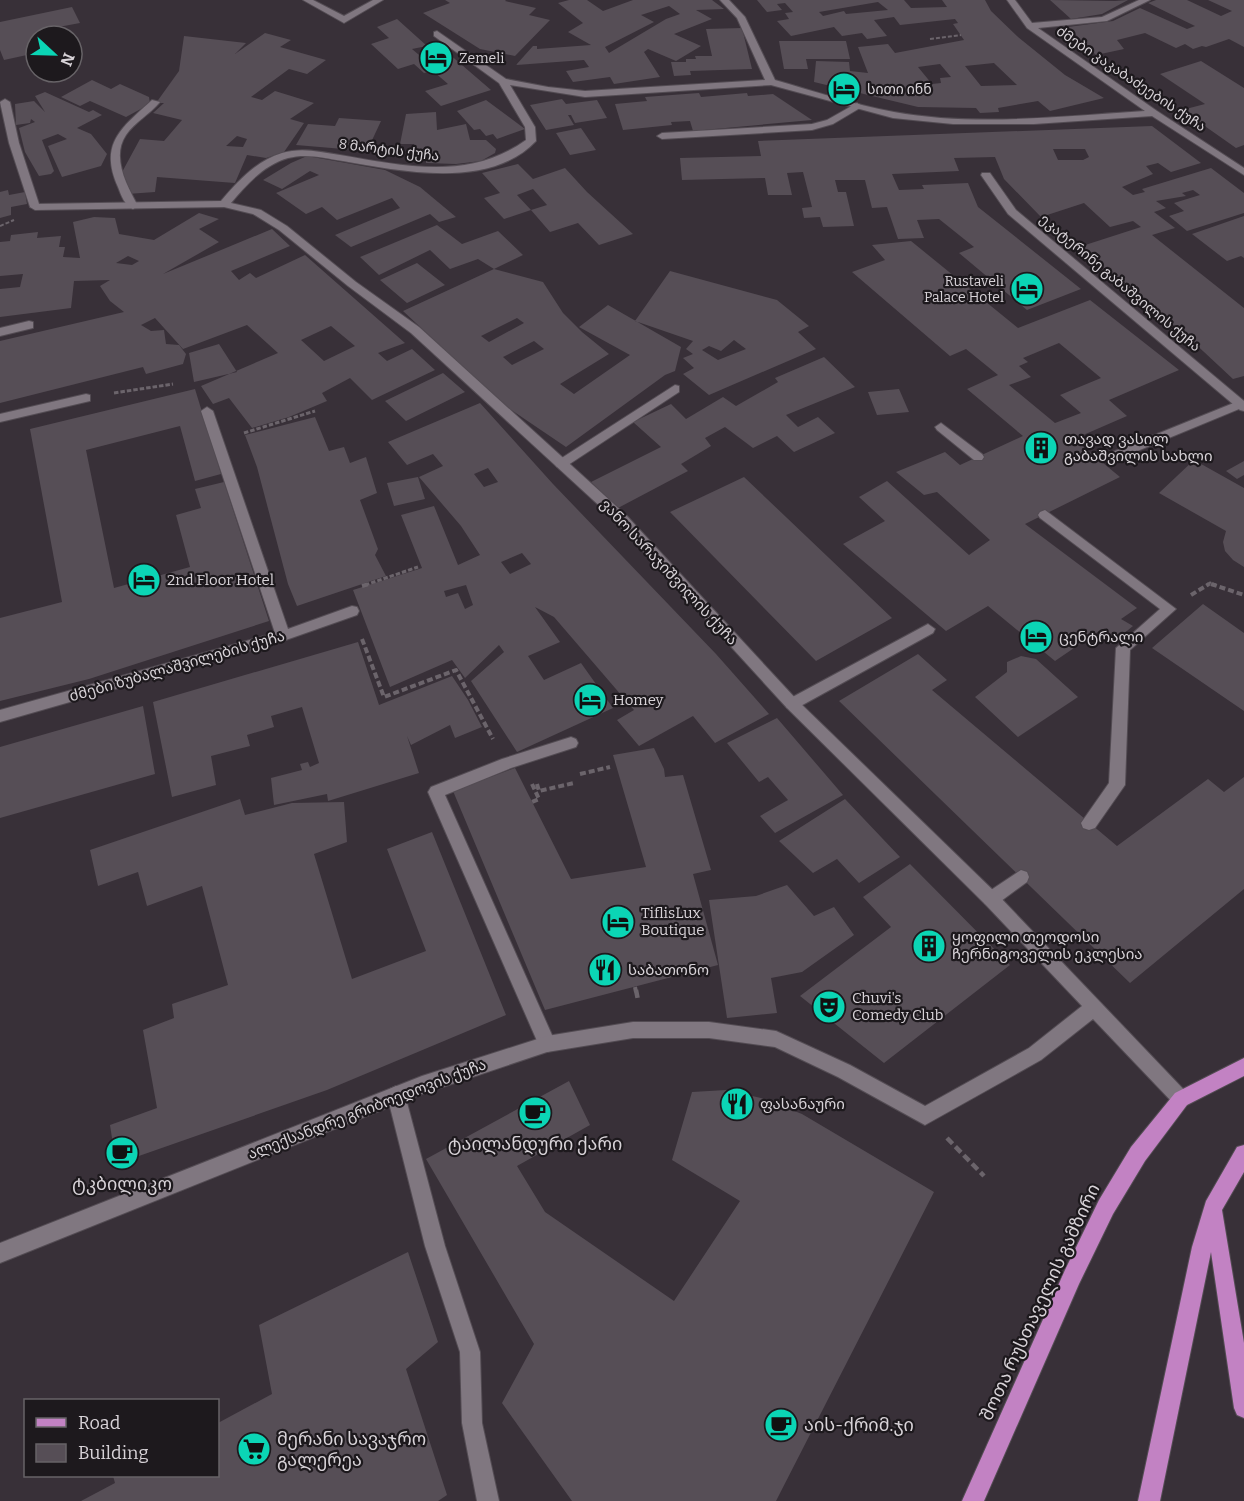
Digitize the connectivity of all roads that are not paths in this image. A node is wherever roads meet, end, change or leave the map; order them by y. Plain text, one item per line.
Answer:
1 (307, 0) edge
2 (379, 0) edge
3 (724, 0) edge
4 (1011, 0) edge
5 (1146, 0) edge
6 (1030, 26) junction
7 (437, 34) dead end
8 (503, 81) junction
9 (771, 82) junction
10 (5, 102) dead end
11 (155, 102) dead end
12 (857, 106) junction
13 (1154, 113) junction
14 (662, 136) dead end
15 (1244, 172) edge
16 (986, 175) dead end
17 (224, 204) junction
18 (133, 206) junction
19 (29, 325) dead end
20 (0, 333) edge
21 (675, 389) dead end
22 (86, 398) road end
23 (1242, 405) edge
24 (207, 411) dead end
25 (0, 418) edge
26 (941, 427) dead end
27 (1114, 456) dead end
28 (978, 457) dead end
29 (561, 464) junction
30 (1045, 514) dead end
31 (352, 611) road end
32 (928, 629) dead end
33 (283, 636) junction
34 (792, 704) junction
35 (0, 716) edge
36 (571, 743) dead end
37 (1089, 823) dead end
38 (1021, 877) dead end
39 (991, 899) junction
40 (1094, 1008) junction
41 (547, 1044) junction
42 (1244, 1067) edge
43 (396, 1095) junction
44 (1181, 1100) junction
45 (1244, 1154) edge
46 (1213, 1208) junction
47 (0, 1252) edge
48 (1244, 1408) edge
49 (977, 1497) edge
50 (488, 1501) edge
51 (1149, 1501) edge

1 - 2 street
3 - 9 street
4 - 6 street, ძმები კაკაბაძეების ქუჩა
5 - 6 street
6 - 13 street, ძმები კაკაბაძეების ქუჩა
7 - 8 street
8 - 9 street
8 - 17 street, 8 მარტის ქუჩა
9 - 12 street
10 - 18 street, ვანო სარაჯიშვილის ქუჩა
11 - 18 street
12 - 13 street
12 - 14 street
13 - 15 street, ძმები კაკაბაძეების ქუჩა
16 - 23 street, ეკატერინე გაბაშვილის ქუჩა
17 - 18 street, ვანო სარაჯიშვილის ქუჩა
17 - 29 street, ვანო სარაჯიშვილის ქუჩა
19 - 20 street
21 - 29 street
22 - 25 street
23 - 27 street
24 - 33 street
26 - 28 street
29 - 34 street, ვანო სარაჯიშვილის ქუჩა
30 - 37 street
31 - 33 street, ძმები ზუბალაშვილების ქუჩა
32 - 34 street
33 - 35 street, ძმები ზუბალაშვილების ქუჩა
34 - 39 street, ვანო სარაჯიშვილის ქუჩა
36 - 41 street
38 - 39 street
39 - 40 street, ვანო სარაჯიშვილის ქუჩა
40 - 41 street, ალექსანდრე გრიბოედოვის ქუჩა
40 - 44 street, ვანო სარაჯიშვილის ქუჩა
41 - 43 street, ალექსანდრე გრიბოედოვის ქუჩა
42 - 44 main road, შოთა რუსთაველის გამზირი
43 - 47 street, ალექსანდრე გრიბოედოვის ქუჩა
43 - 50 street
44 - 49 main road, შოთა რუსთაველის გამზირი
45 - 46 main road
46 - 48 main road
46 - 51 main road

